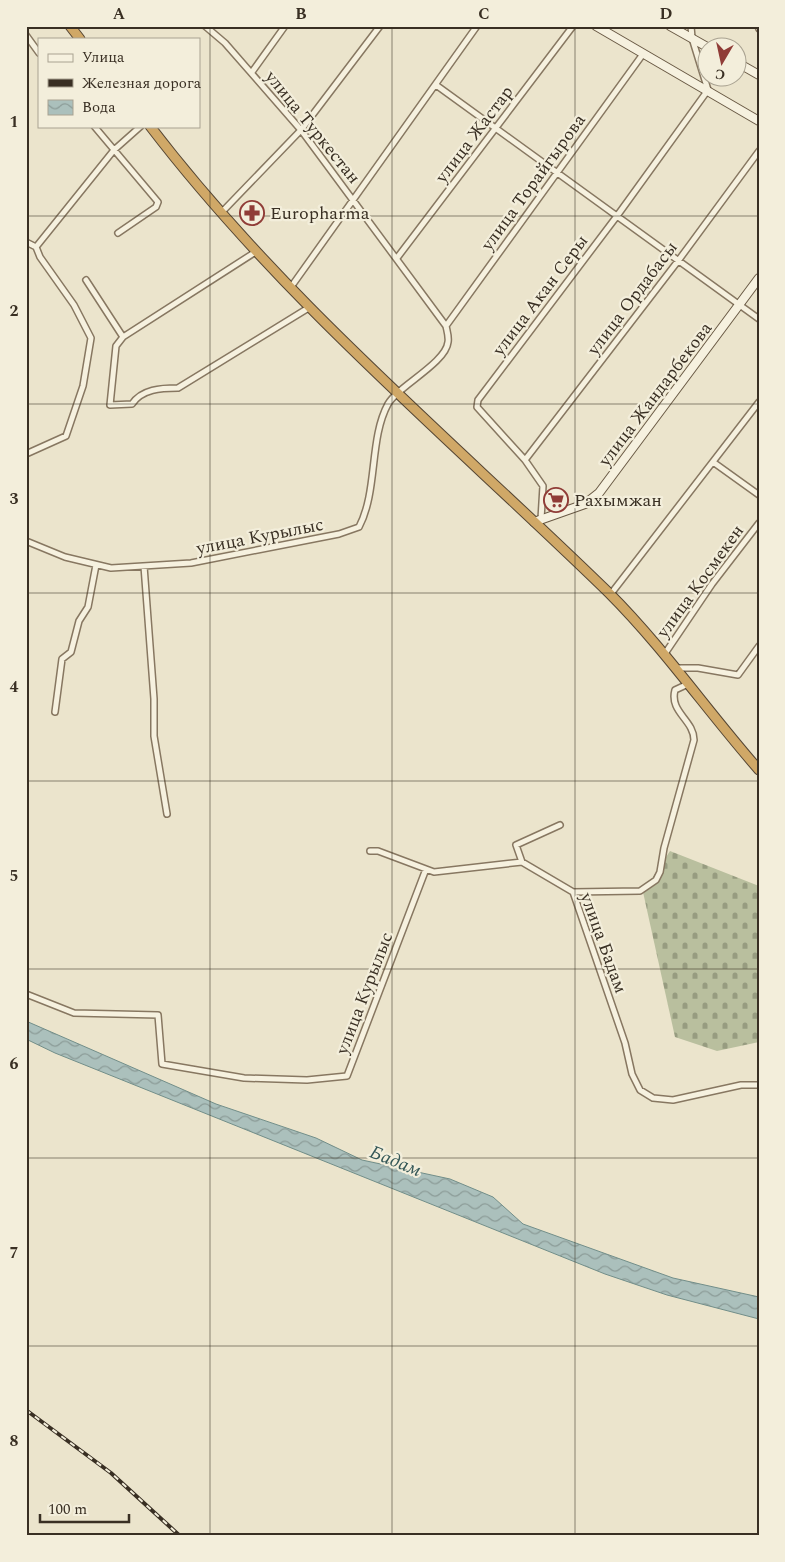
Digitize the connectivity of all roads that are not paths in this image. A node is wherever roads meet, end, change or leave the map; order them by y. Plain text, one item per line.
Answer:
1 (70, 26) edge
2 (204, 26) edge
3 (285, 26) edge
4 (380, 26) edge
5 (477, 26) edge
6 (573, 26) edge
7 (596, 26) edge
8 (670, 26) edge
9 (691, 26) edge
10 (27, 38) edge
11 (79, 38) edge
12 (692, 38) junction
13 (698, 42) edge
14 (38, 52) edge
15 (643, 54) junction
16 (748, 69) edge
17 (252, 72) junction
18 (759, 75) edge
19 (436, 85) junction
20 (708, 90) junction
21 (759, 121) edge
22 (96, 128) edge
23 (140, 128) edge
24 (152, 128) edge
25 (496, 128) junction
26 (301, 130) junction
27 (114, 150) junction
28 (759, 150) edge
29 (557, 173) junction
30 (354, 199) junction
31 (222, 212) junction
32 (617, 216) junction
33 (118, 233) dead end
34 (26, 242) edge
35 (36, 247) junction
36 (258, 251) junction
37 (397, 258) junction
38 (678, 261) junction
39 (759, 278) edge
40 (86, 280) dead end
41 (291, 287) junction
42 (739, 306) junction
43 (310, 307) junction
44 (759, 319) edge
45 (446, 326) junction
46 (123, 337) junction
47 (399, 393) junction
48 (759, 402) edge
49 (26, 454) edge
50 (524, 460) junction
51 (713, 462) junction
52 (759, 495) edge
53 (537, 521) junction
54 (759, 523) edge
55 (26, 541) edge
56 (96, 564) junction
57 (144, 566) junction
58 (610, 595) junction
59 (759, 646) edge
60 (664, 655) junction
61 (676, 668) junction
62 (688, 684) junction
63 (55, 712) dead end
64 (758, 766) edge
65 (168, 814) dead end
66 (560, 825) dead end
67 (370, 851) dead end
68 (522, 862) junction
69 (426, 869) junction
70 (573, 892) junction
71 (26, 994) edge
72 (759, 1085) edge

1 - 11 highway
2 - 17 street, улица Туркестан
3 - 17 street
4 - 26 street
5 - 19 street
6 - 25 street, улица Жастар
7 - 15 street
8 - 12 street
9 - 12 street
10 - 14 street
12 - 13 street
12 - 20 street
15 - 20 street
15 - 29 street, улица Торайгырова
16 - 18 street
17 - 26 street, улица Туркестан
19 - 25 street
19 - 30 street
20 - 21 street
20 - 32 street, улица Акан Серы
22 - 27 street
23 - 27 street
24 - 31 highway
25 - 29 street
25 - 37 street, улица Жастар
26 - 30 street, улица Туркестан
26 - 31 street
27 - 33 street
27 - 35 street
28 - 38 street, улица Ордабасы
29 - 32 street
29 - 45 street, улица Торайгырова
30 - 37 street, улица Туркестан
30 - 41 street
31 - 36 highway
32 - 38 street
32 - 50 street, улица Акан Серы
34 - 35 street
35 - 49 street
36 - 41 highway
36 - 46 street
37 - 45 street, улица Туркестан
38 - 42 street
38 - 50 street, улица Ордабасы
39 - 42 street, улица Жандарбекова
40 - 46 street
41 - 43 highway
42 - 44 street
42 - 53 street, улица Жандарбекова
43 - 46 street
43 - 47 highway
45 - 47 street
47 - 53 highway
47 - 57 street, улица Курылыс
48 - 51 street
50 - 53 street, улица Акан Серы
51 - 52 street
51 - 58 street
53 - 58 highway
54 - 60 street, улица Космекен
55 - 56 street, улица Курылыс
56 - 57 street, улица Курылыс
56 - 63 street
57 - 65 street
58 - 60 highway
59 - 61 street
60 - 61 highway
61 - 62 highway
62 - 64 highway
62 - 70 street
66 - 68 street
67 - 69 street
68 - 69 street
68 - 70 street, улица Бадам
69 - 71 street, улица Курылыс
70 - 72 street, улица Бадам

